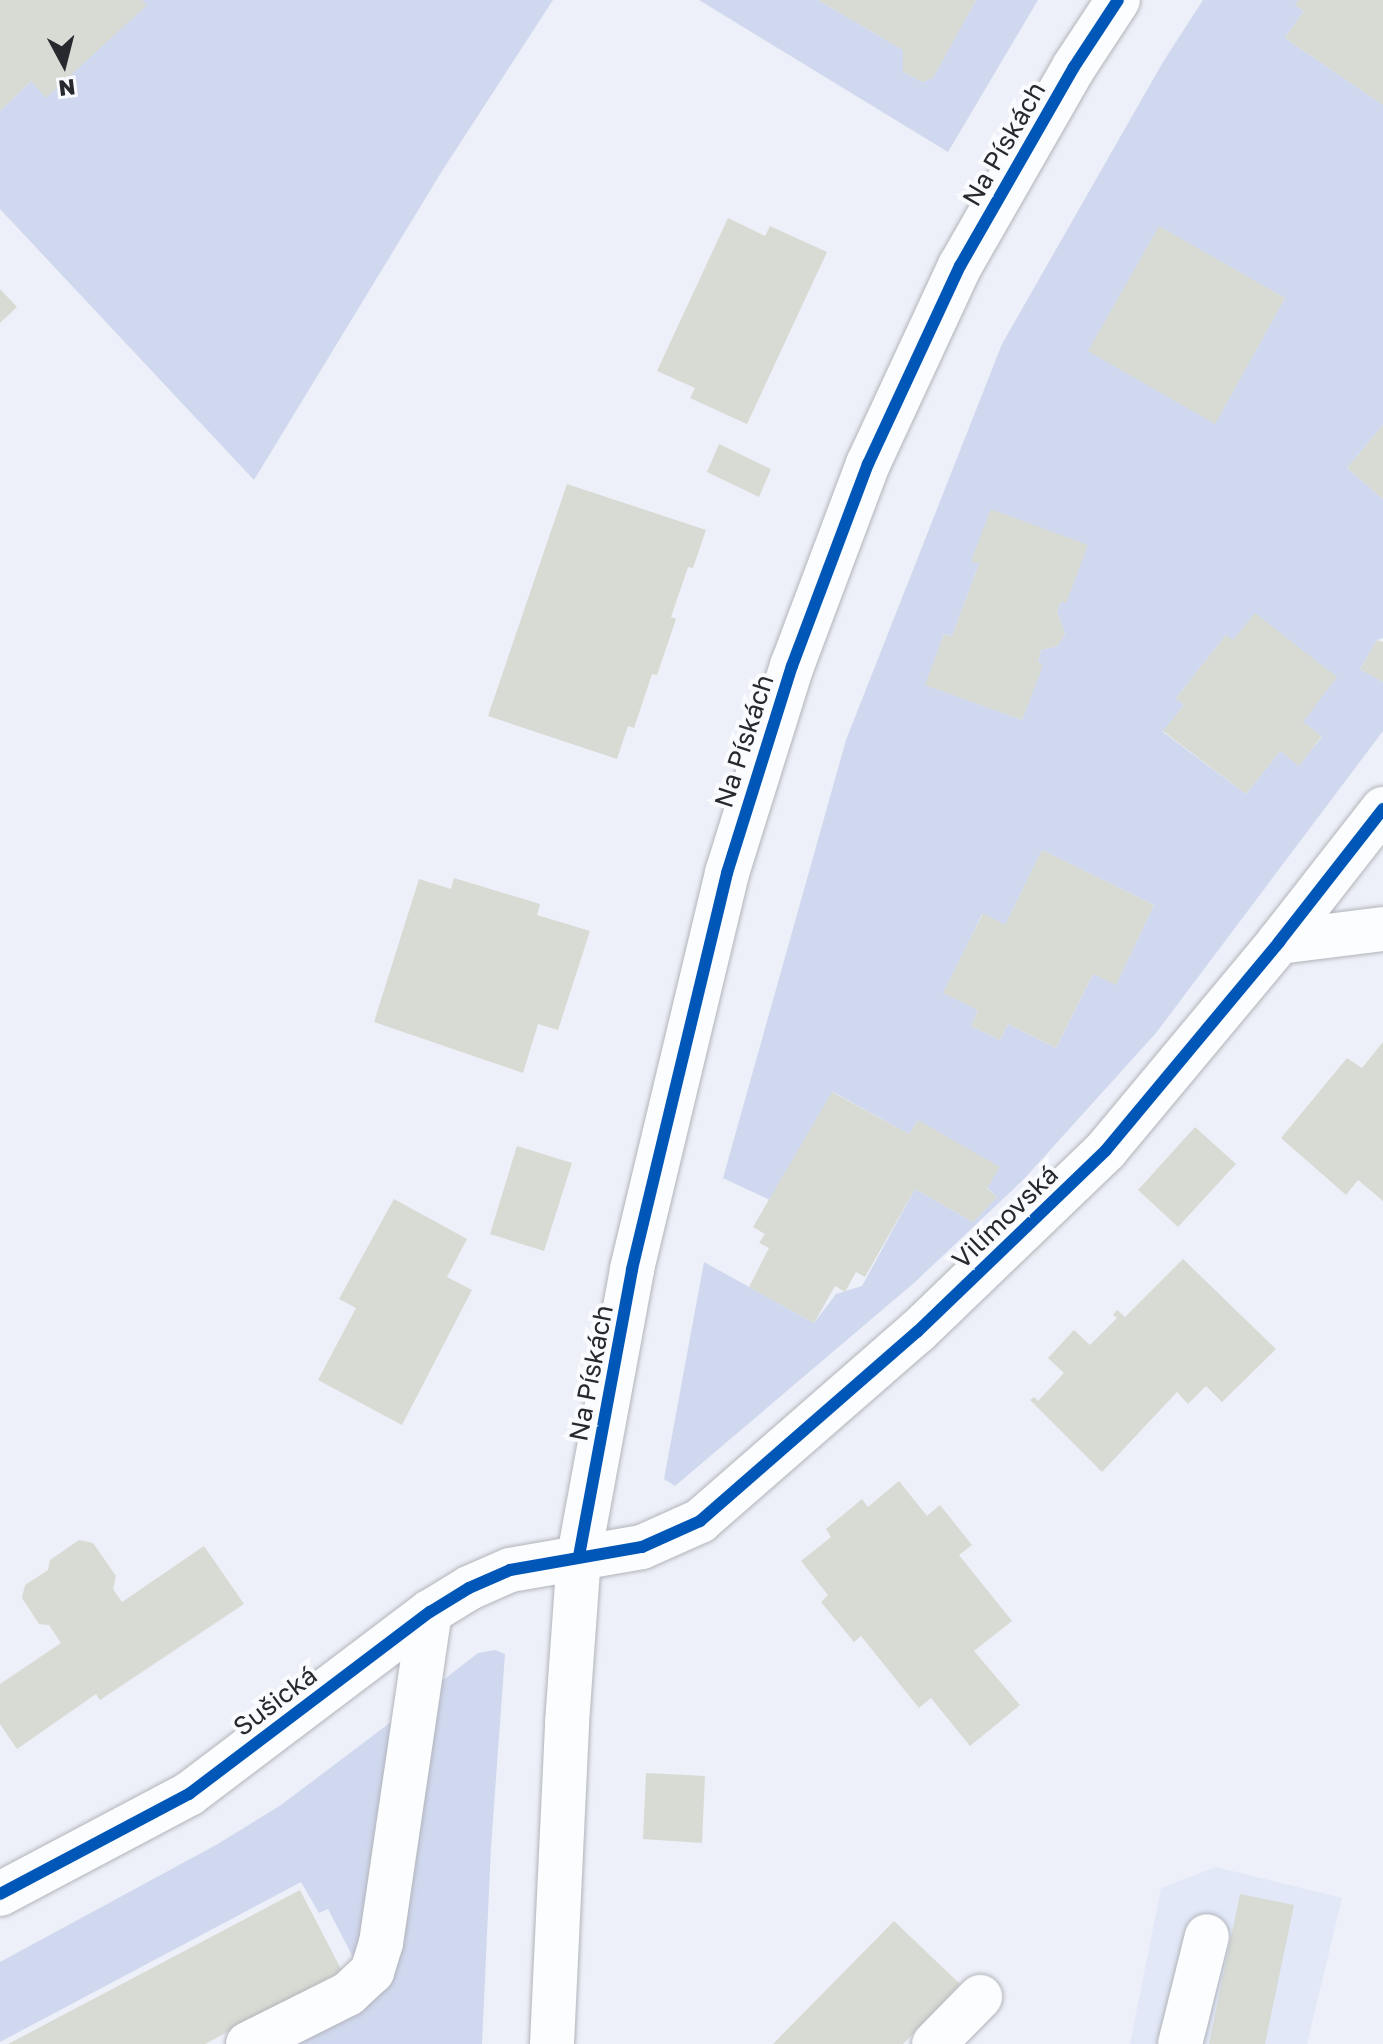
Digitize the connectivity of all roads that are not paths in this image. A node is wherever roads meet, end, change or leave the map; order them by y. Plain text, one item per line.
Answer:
1 (1118, 0) edge
2 (1383, 809) edge
3 (1383, 929) edge
4 (1279, 942) junction
5 (579, 1556) junction
6 (430, 1612) junction
7 (0, 1894) edge
8 (1207, 1936) dead end
9 (980, 1997) dead end
10 (248, 2044) edge
11 (552, 2044) edge
12 (934, 2044) edge
13 (1180, 2044) edge

1 - 5 street, Na Pískách
2 - 4 street, Vilímovská
3 - 4 street
4 - 5 street, Vilímovská
5 - 6 street, Sušická
5 - 11 street, Na Pískách
6 - 7 street, Sušická
6 - 10 street
8 - 13 street
9 - 12 street

